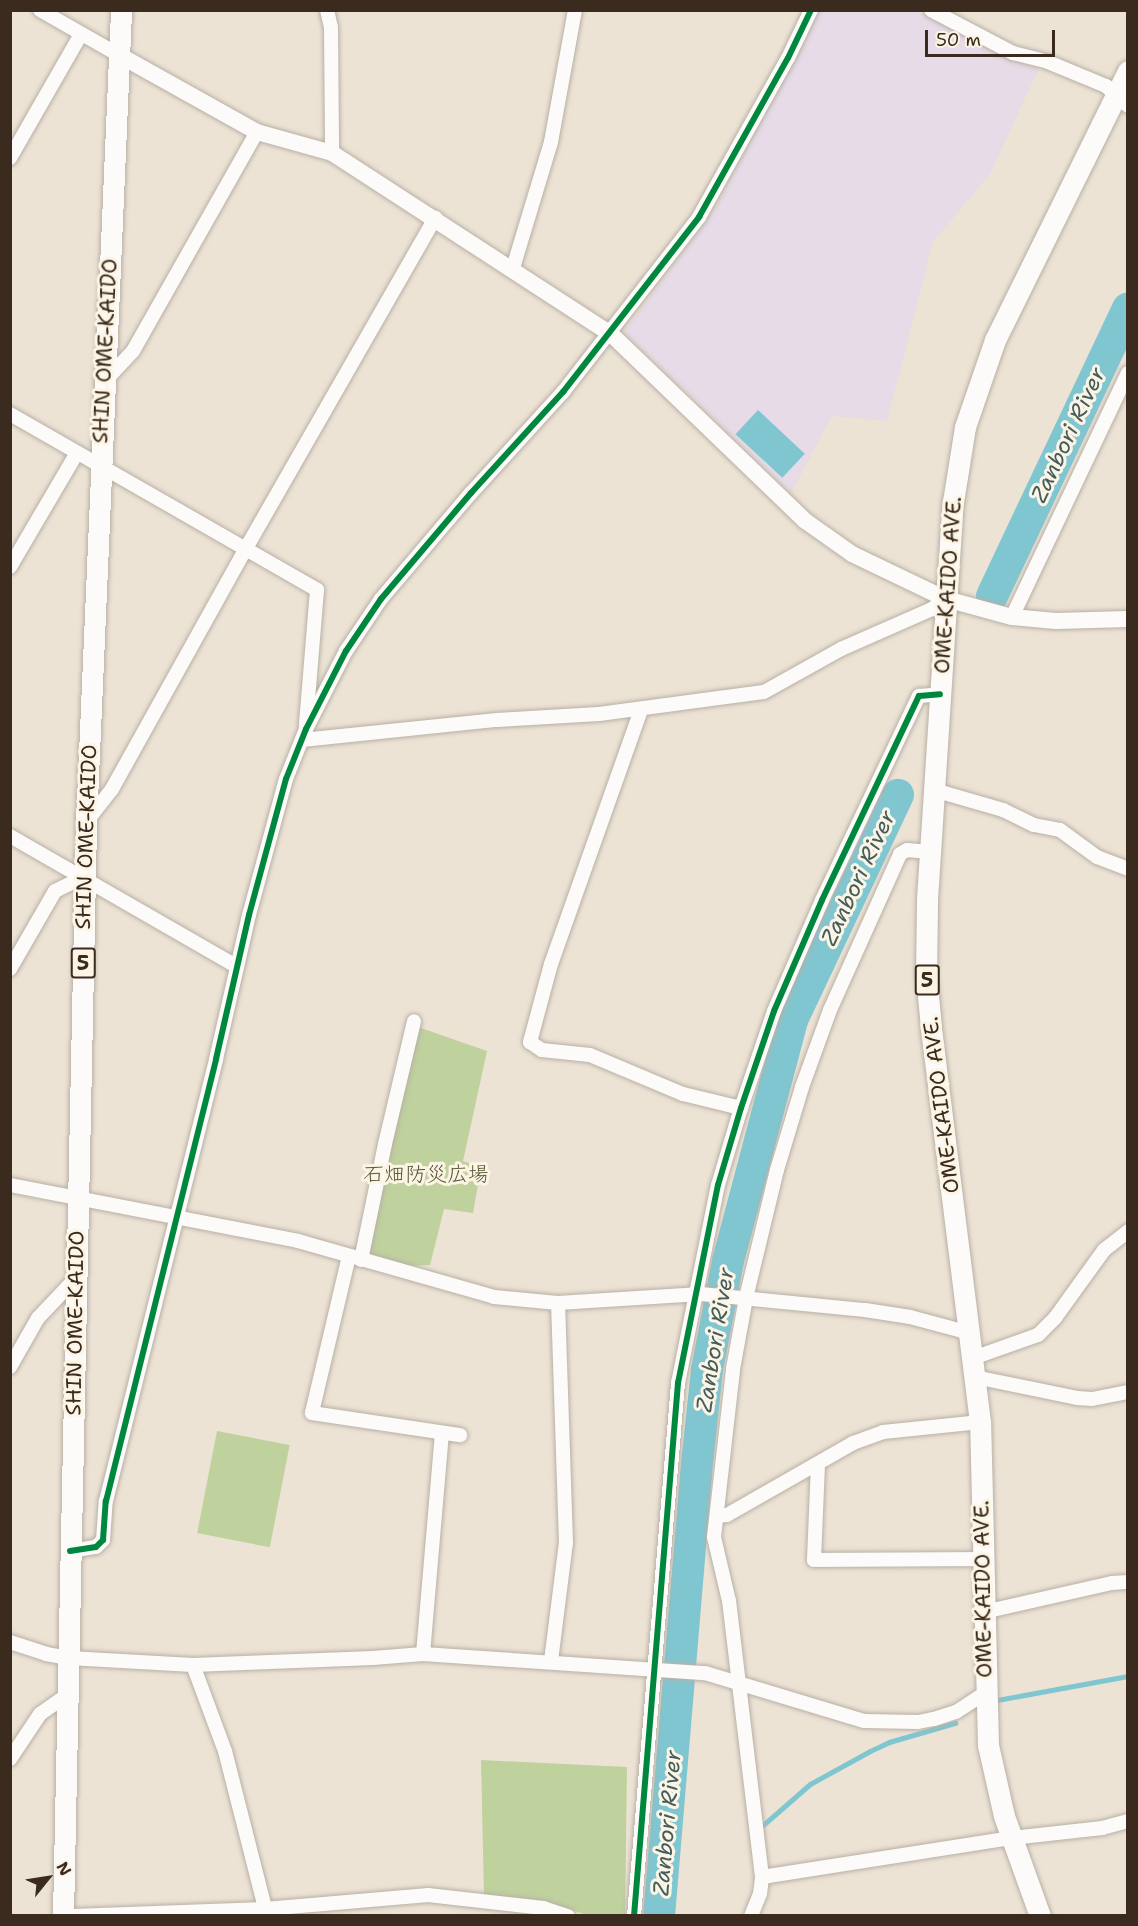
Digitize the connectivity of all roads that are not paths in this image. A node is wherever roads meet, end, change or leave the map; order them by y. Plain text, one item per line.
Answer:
1 (40, 10) edge
2 (121, 10) edge
3 (327, 10) edge
4 (575, 10) edge
5 (811, 10) edge
6 (931, 10) edge
7 (81, 34) junction
8 (119, 55) junction
9 (1128, 70) edge
10 (1121, 100) edge
11 (257, 132) junction
12 (332, 153) junction
13 (10, 158) edge
14 (435, 218) junction
15 (513, 268) junction
16 (611, 334) junction
17 (1128, 373) edge
18 (103, 382) junction
19 (10, 414) edge
20 (77, 453) junction
21 (99, 467) junction
22 (245, 550) junction
23 (10, 567) edge
24 (946, 599) junction
25 (1012, 617) junction
26 (1128, 618) edge
27 (940, 694) junction
28 (641, 710) junction
29 (304, 735) junction
30 (934, 790) junction
31 (86, 823) junction
32 (10, 836) edge
33 (930, 852) junction
34 (1128, 869) edge
35 (84, 877) junction
36 (236, 966) junction
37 (10, 969) edge
38 (414, 1021) dead end
39 (741, 1108) junction
40 (10, 1185) edge
41 (78, 1197) junction
42 (176, 1216) junction
43 (1128, 1231) edge
44 (355, 1258) junction
45 (76, 1278) junction
46 (698, 1294) junction
47 (745, 1298) junction
48 (558, 1303) junction
49 (970, 1334) junction
50 (10, 1367) edge
51 (974, 1368) junction
52 (1128, 1392) edge
53 (980, 1422) junction
54 (442, 1433) junction
55 (460, 1435) dead end
56 (818, 1464) junction
57 (717, 1516) junction
58 (70, 1551) junction
59 (983, 1558) junction
60 (1128, 1582) edge
61 (984, 1612) junction
62 (10, 1642) edge
63 (423, 1654) junction
64 (69, 1658) junction
65 (551, 1661) junction
66 (193, 1665) junction
67 (658, 1670) junction
68 (737, 1681) junction
69 (985, 1693) junction
70 (67, 1695) junction
71 (10, 1759) edge
72 (1128, 1821) edge
73 (1012, 1838) junction
74 (762, 1877) junction
75 (266, 1912) edge
76 (63, 1916) edge
77 (73, 1916) edge
78 (568, 1916) edge
79 (634, 1916) edge
80 (750, 1916) edge
81 (1040, 1916) edge

1 - 7 street
2 - 8 main road, SHIN OME-KAIDO / 5
3 - 12 street
4 - 15 street
5 - 16 street
6 - 10 street
7 - 8 street
7 - 13 street
8 - 11 street
8 - 18 main road, SHIN OME-KAIDO / 5
9 - 10 main road, OME-KAIDO AVE. / 5
10 - 24 main road, OME-KAIDO AVE. / 5
11 - 12 street
11 - 18 street
12 - 14 street
14 - 15 street
14 - 22 street
15 - 16 street
16 - 24 street
16 - 29 street
17 - 25 street
18 - 21 main road, SHIN OME-KAIDO / 5
19 - 20 street
20 - 21 street
20 - 23 street
21 - 22 street
21 - 31 main road, SHIN OME-KAIDO / 5
22 - 29 street
22 - 31 street
24 - 25 street
24 - 27 main road, OME-KAIDO AVE. / 5
24 - 28 street
25 - 26 street
27 - 30 main road, OME-KAIDO AVE. / 5
27 - 39 street
28 - 29 street
28 - 39 street
29 - 36 street
30 - 33 main road, OME-KAIDO AVE. / 5
30 - 34 street
31 - 35 main road, SHIN OME-KAIDO / 5
32 - 35 street
33 - 47 street
33 - 49 main road, OME-KAIDO AVE. / 5
35 - 36 street
35 - 37 street
35 - 41 main road, SHIN OME-KAIDO / 5
36 - 42 street
38 - 44 street
39 - 46 street
40 - 41 street
41 - 42 street
41 - 45 main road, SHIN OME-KAIDO / 5
42 - 44 street
42 - 58 street
43 - 51 street
44 - 48 street
44 - 54 street
45 - 50 street
45 - 58 main road, SHIN OME-KAIDO / 5
46 - 47 street
46 - 48 street
46 - 67 street
47 - 49 street
47 - 57 street
48 - 65 street
49 - 51 main road, OME-KAIDO AVE. / 5
51 - 52 street
51 - 53 main road, OME-KAIDO AVE. / 5
53 - 56 street
53 - 59 main road, OME-KAIDO AVE. / 5
54 - 55 street
54 - 63 street
56 - 57 street
56 - 59 street
57 - 68 street
58 - 64 main road, SHIN OME-KAIDO / 5
59 - 61 main road, OME-KAIDO AVE. / 5
60 - 61 street
61 - 69 main road, OME-KAIDO AVE. / 5
62 - 64 street
63 - 65 street
63 - 66 street
64 - 66 street
64 - 70 main road, SHIN OME-KAIDO / 5
65 - 67 street
66 - 75 street
67 - 68 street
67 - 79 street
68 - 69 street
68 - 74 street
69 - 73 main road, OME-KAIDO AVE. / 5
70 - 71 street
70 - 76 main road, SHIN OME-KAIDO / 5
72 - 73 street
73 - 74 street
73 - 81 main road, OME-KAIDO AVE. / 5
74 - 80 street
75 - 77 street
75 - 78 street

